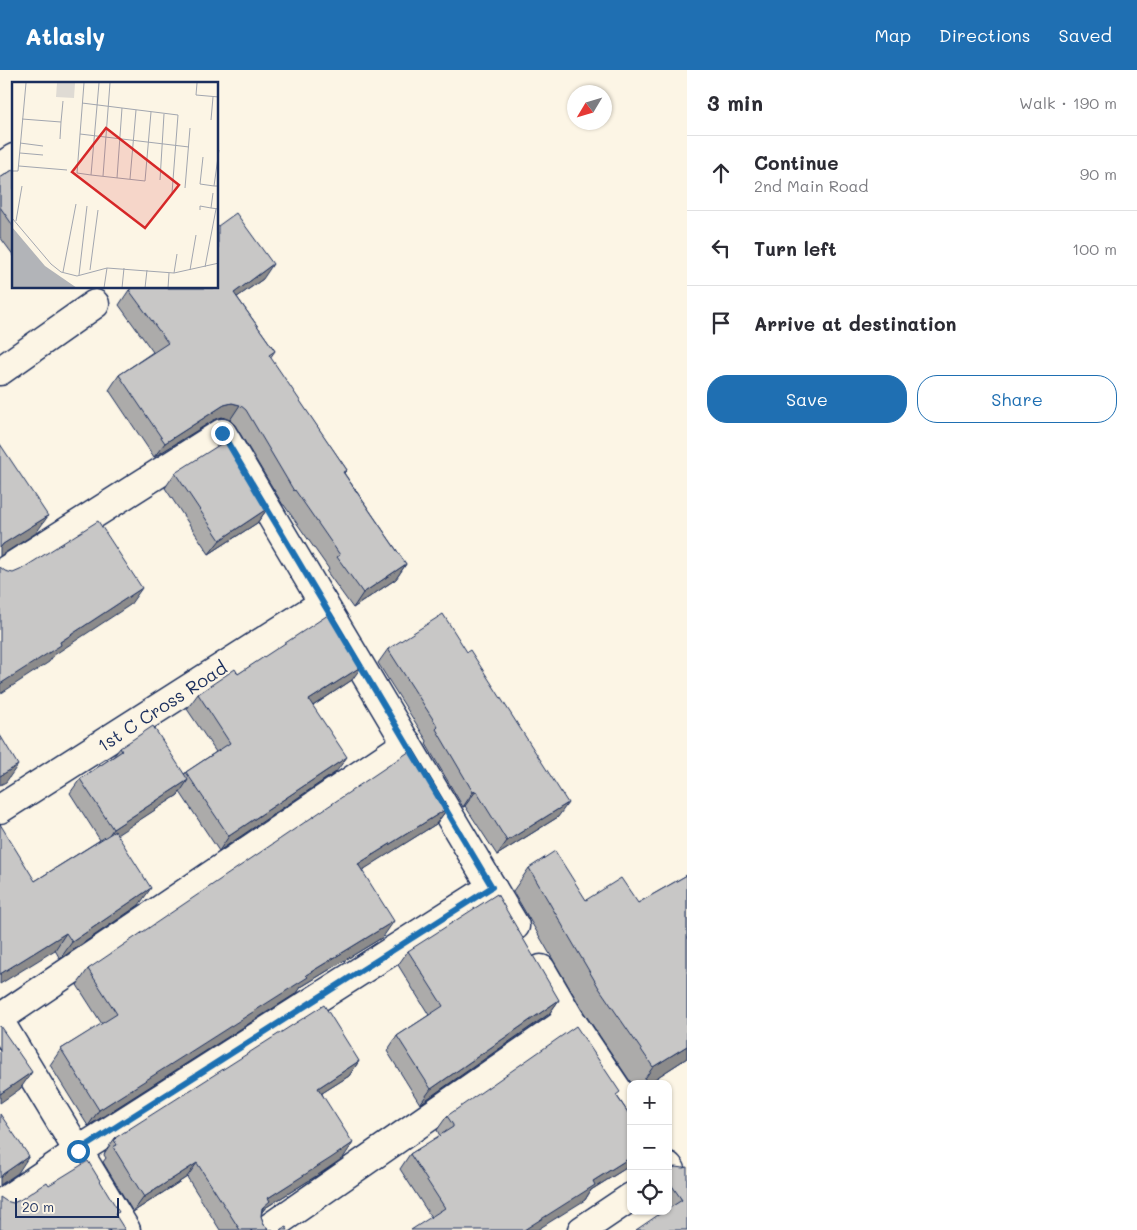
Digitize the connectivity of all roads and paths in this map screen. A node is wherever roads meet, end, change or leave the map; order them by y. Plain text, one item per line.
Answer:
1 (12, 159) edge
2 (0, 167) edge
3 (94, 304) dead end
4 (0, 370) edge
5 (0, 574) edge
6 (323, 603) junction
7 (407, 743) junction
8 (0, 809) edge
9 (492, 887) junction
10 (0, 1020) edge
11 (570, 1020) junction
12 (627, 1104) edge
13 (78, 1151) junction
14 (627, 1200) edge
15 (0, 1204) edge
16 (126, 1230) edge
17 (266, 1230) edge
18 (582, 1230) edge

1 - 2 street
3 - 4 street
5 - 6 street
6 - 7 street
6 - 8 street, 1st C Cross Road
7 - 9 street
7 - 10 street
9 - 11 street
9 - 13 street
10 - 13 street
11 - 12 street
11 - 17 street
13 - 15 street
13 - 16 street
14 - 18 street

